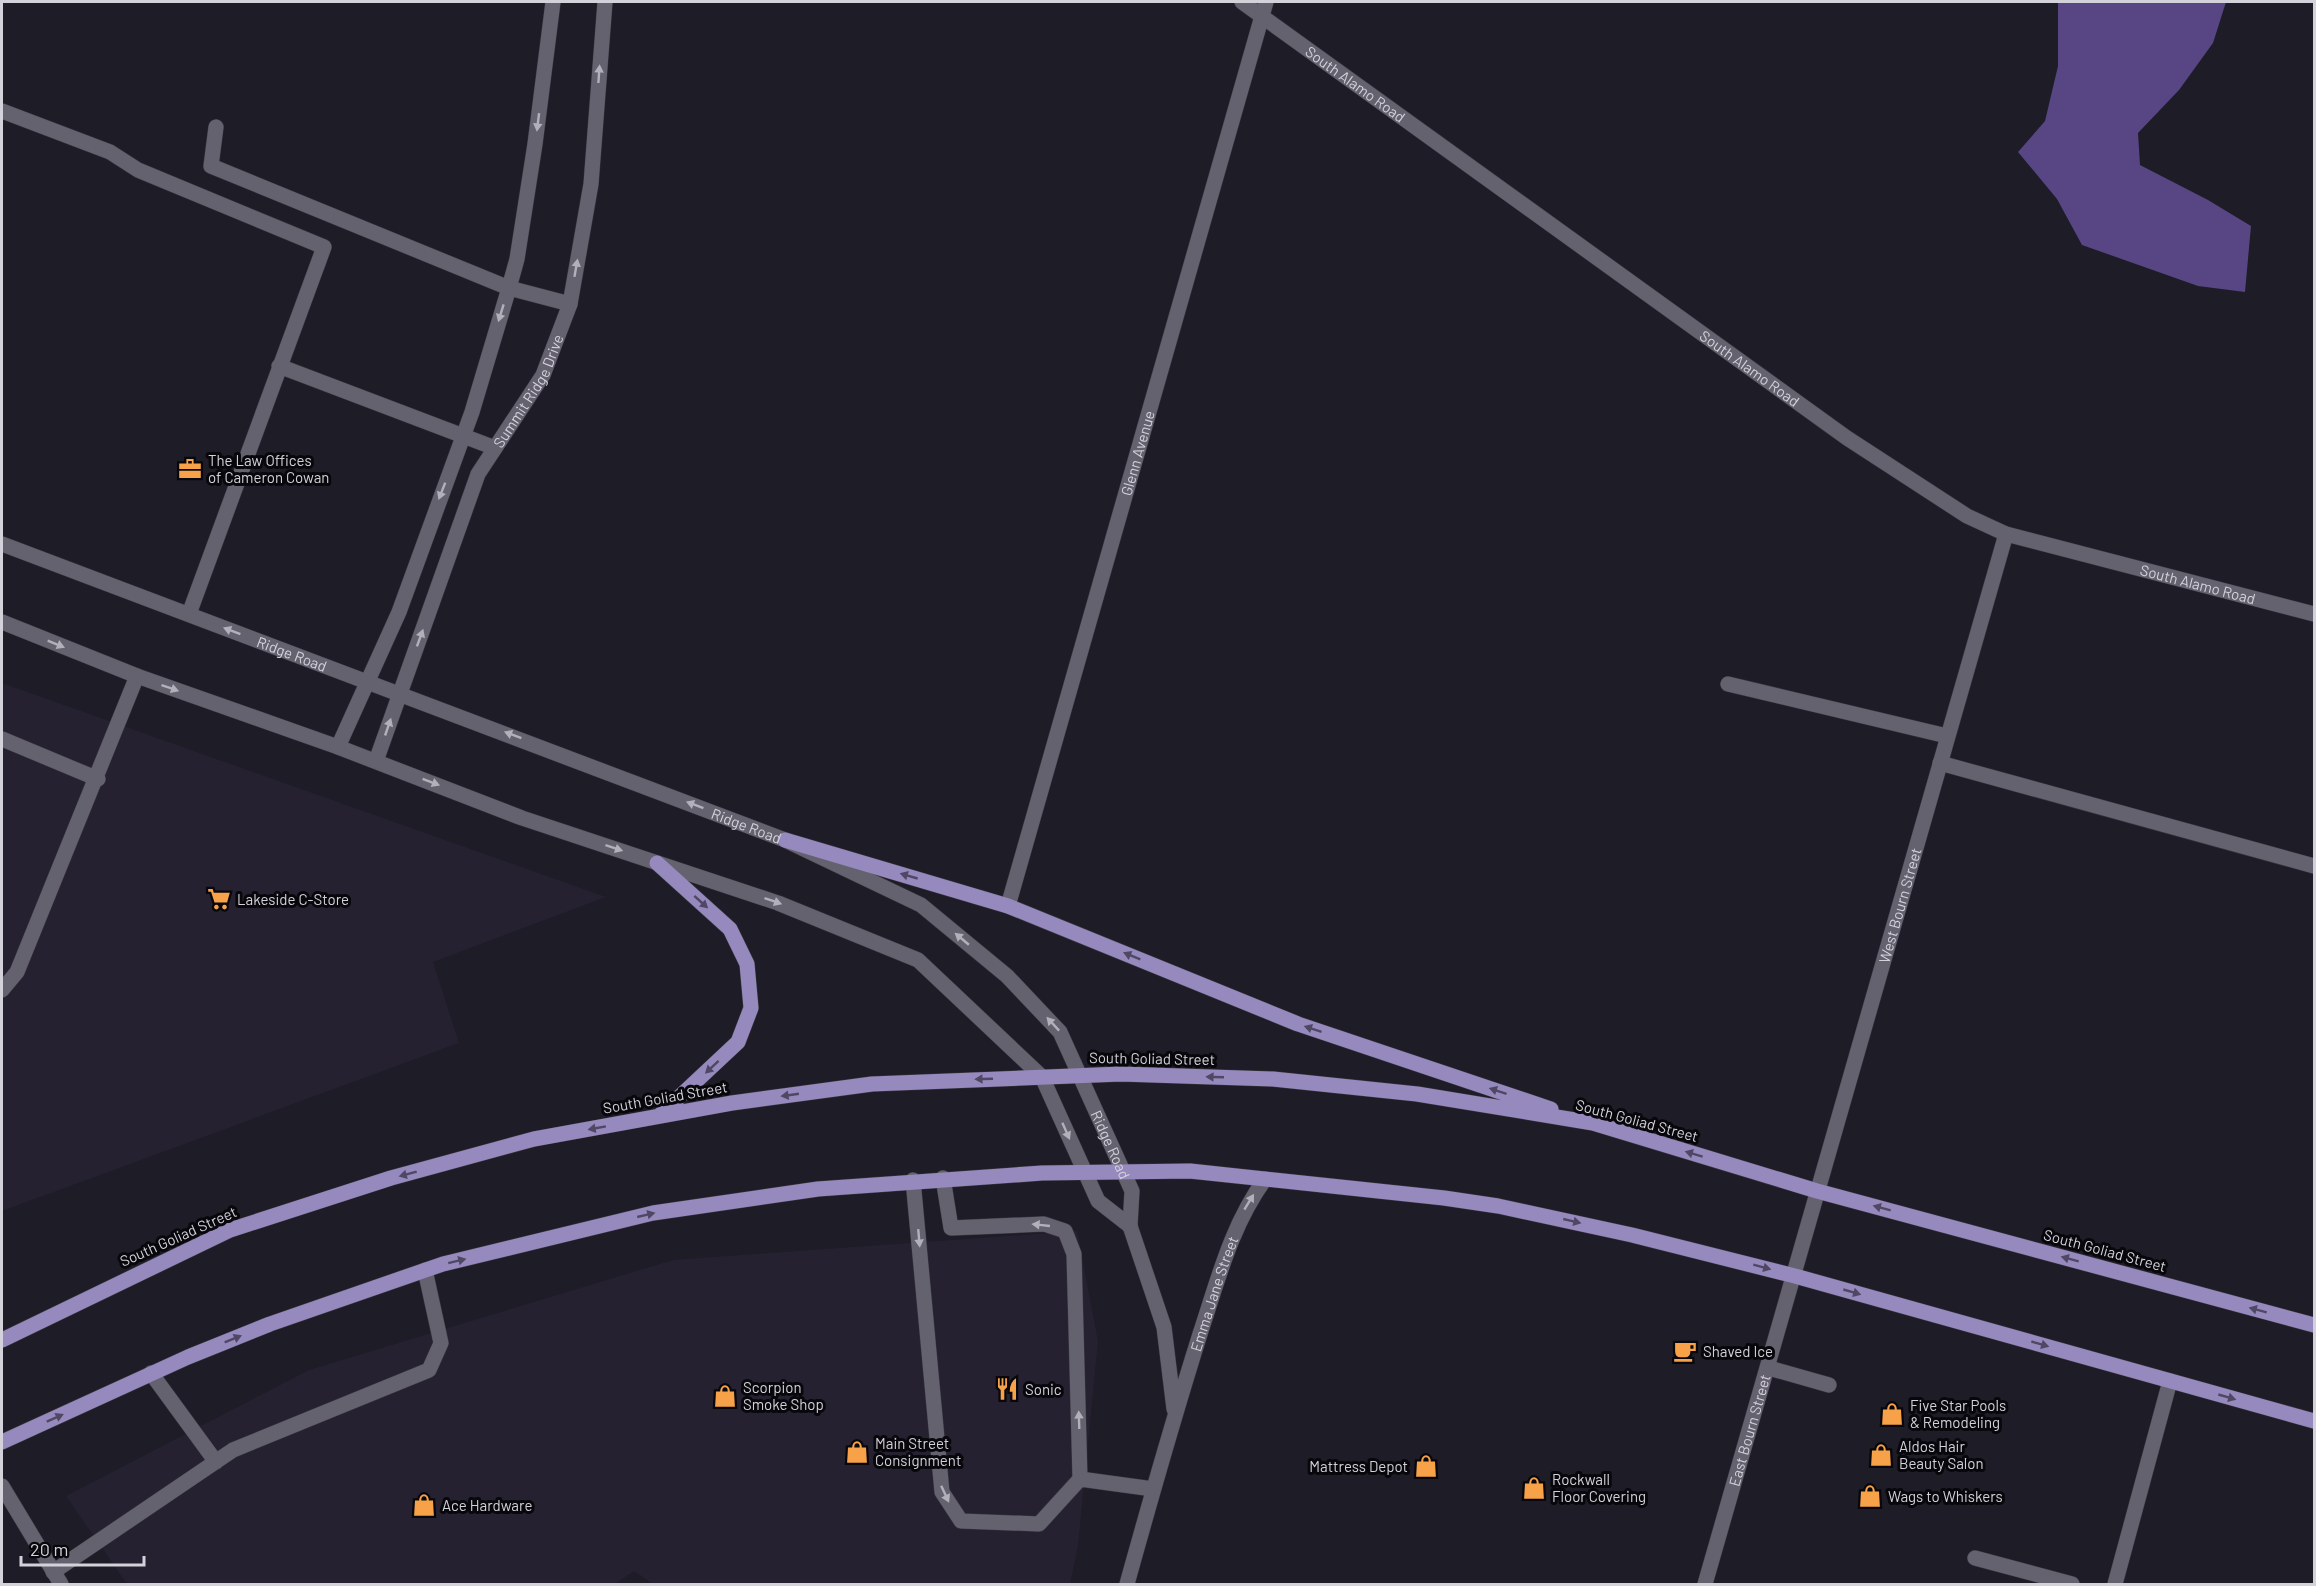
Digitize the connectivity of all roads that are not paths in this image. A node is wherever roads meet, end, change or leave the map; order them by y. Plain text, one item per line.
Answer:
1 (553, 2) edge
2 (605, 2) edge
3 (1242, 2) edge
4 (1264, 9) edge
5 (2, 111) edge
6 (216, 126) dead end
7 (509, 288) junction
8 (570, 304) junction
9 (279, 366) junction
10 (462, 436) junction
11 (495, 448) junction
12 (2006, 534) junction
13 (2, 544) edge
14 (189, 614) junction
15 (2314, 614) edge
16 (2, 622) edge
17 (137, 676) junction
18 (367, 682) junction
19 (1728, 684) dead end
20 (400, 693) junction
21 (1947, 736) junction
22 (2, 739) edge
23 (338, 747) junction
24 (376, 761) junction
25 (1940, 763) junction
26 (98, 779) junction
27 (785, 840) junction
28 (657, 863) junction
29 (2314, 866) edge
30 (1008, 906) junction
31 (2, 990) edge
32 (1080, 1076) junction
33 (1042, 1077) junction
34 (659, 1116) junction
35 (1593, 1123) junction
36 (1085, 1173) junction
37 (1124, 1173) junction
38 (943, 1178) junction
39 (1264, 1179) junction
40 (913, 1180) junction
41 (1817, 1191) junction
42 (1130, 1226) junction
43 (425, 1270) junction
44 (1795, 1276) junction
45 (2314, 1325) edge
46 (2, 1340) edge
47 (1769, 1368) junction
48 (152, 1373) junction
49 (2170, 1380) junction
50 (1829, 1385) dead end
51 (1174, 1415) junction
52 (2314, 1421) edge
53 (2, 1442) edge
54 (216, 1462) junction
55 (1080, 1479) junction
56 (2, 1486) edge
57 (1153, 1490) junction
58 (1975, 1558) dead end
59 (57, 1578) edge
60 (1126, 1584) edge
61 (1705, 1584) edge
62 (2072, 1584) edge
63 (2115, 1584) edge

1 -> 7 street
8 -> 2 street, Summit Ridge Drive
3 - 4 street, South Alamo Road
4 - 12 street, South Alamo Road
4 - 30 street, Glenn Avenue
5 - 9 street
6 - 7 street
7 - 8 street
7 -> 10 street
8 - 11 street, Summit Ridge Drive
9 - 10 street
9 - 14 street
10 - 11 street
10 -> 18 street
20 -> 11 street, Summit Ridge Drive
12 - 15 street, South Alamo Road
12 - 21 street, West Bourn Street
13 - 14 street, Ridge Road
18 -> 14 street, Ridge Road
16 -> 17 street
17 -> 23 street
17 - 26 street
18 - 20 street, Ridge Road
18 - 23 street
19 - 21 street
24 -> 20 street, Summit Ridge Drive
27 -> 20 street, Ridge Road
21 - 25 street, West Bourn Street
22 - 26 street
23 - 24 street
24 -> 28 street
25 - 29 street
25 - 41 street, West Bourn Street
26 - 31 street
30 -> 27 main road
32 -> 27 street, Ridge Road
28 -> 33 street
28 -> 34 main road
35 -> 30 main road
32 - 33 main road, South Goliad Street
35 -> 32 main road, South Goliad Street
32 - 37 street, Ridge Road
33 -> 34 main road, South Goliad Street
33 -> 36 street
34 -> 46 main road, South Goliad Street
41 -> 35 main road, South Goliad Street
36 - 37 main road
36 - 38 main road
36 - 42 street
37 - 39 main road
37 - 42 street, Ridge Road
38 - 40 main road
55 -> 38 street
39 -> 44 main road
51 -> 39 street, Emma Jane Street
43 -> 40 main road
40 -> 55 street
41 - 44 street, West Bourn Street
45 -> 41 main road, South Goliad Street
42 - 51 street, Emma Jane Street
48 -> 43 main road
43 - 54 street
44 - 47 street, East Bourn Street
44 -> 49 main road
47 - 50 street
47 - 61 street, East Bourn Street
53 -> 48 main road
48 - 54 street
49 -> 52 main road
49 - 63 street
51 - 57 street, Emma Jane Street
54 - 59 street
55 - 57 street
56 - 59 street
57 - 60 street, Emma Jane Street
58 - 62 street

